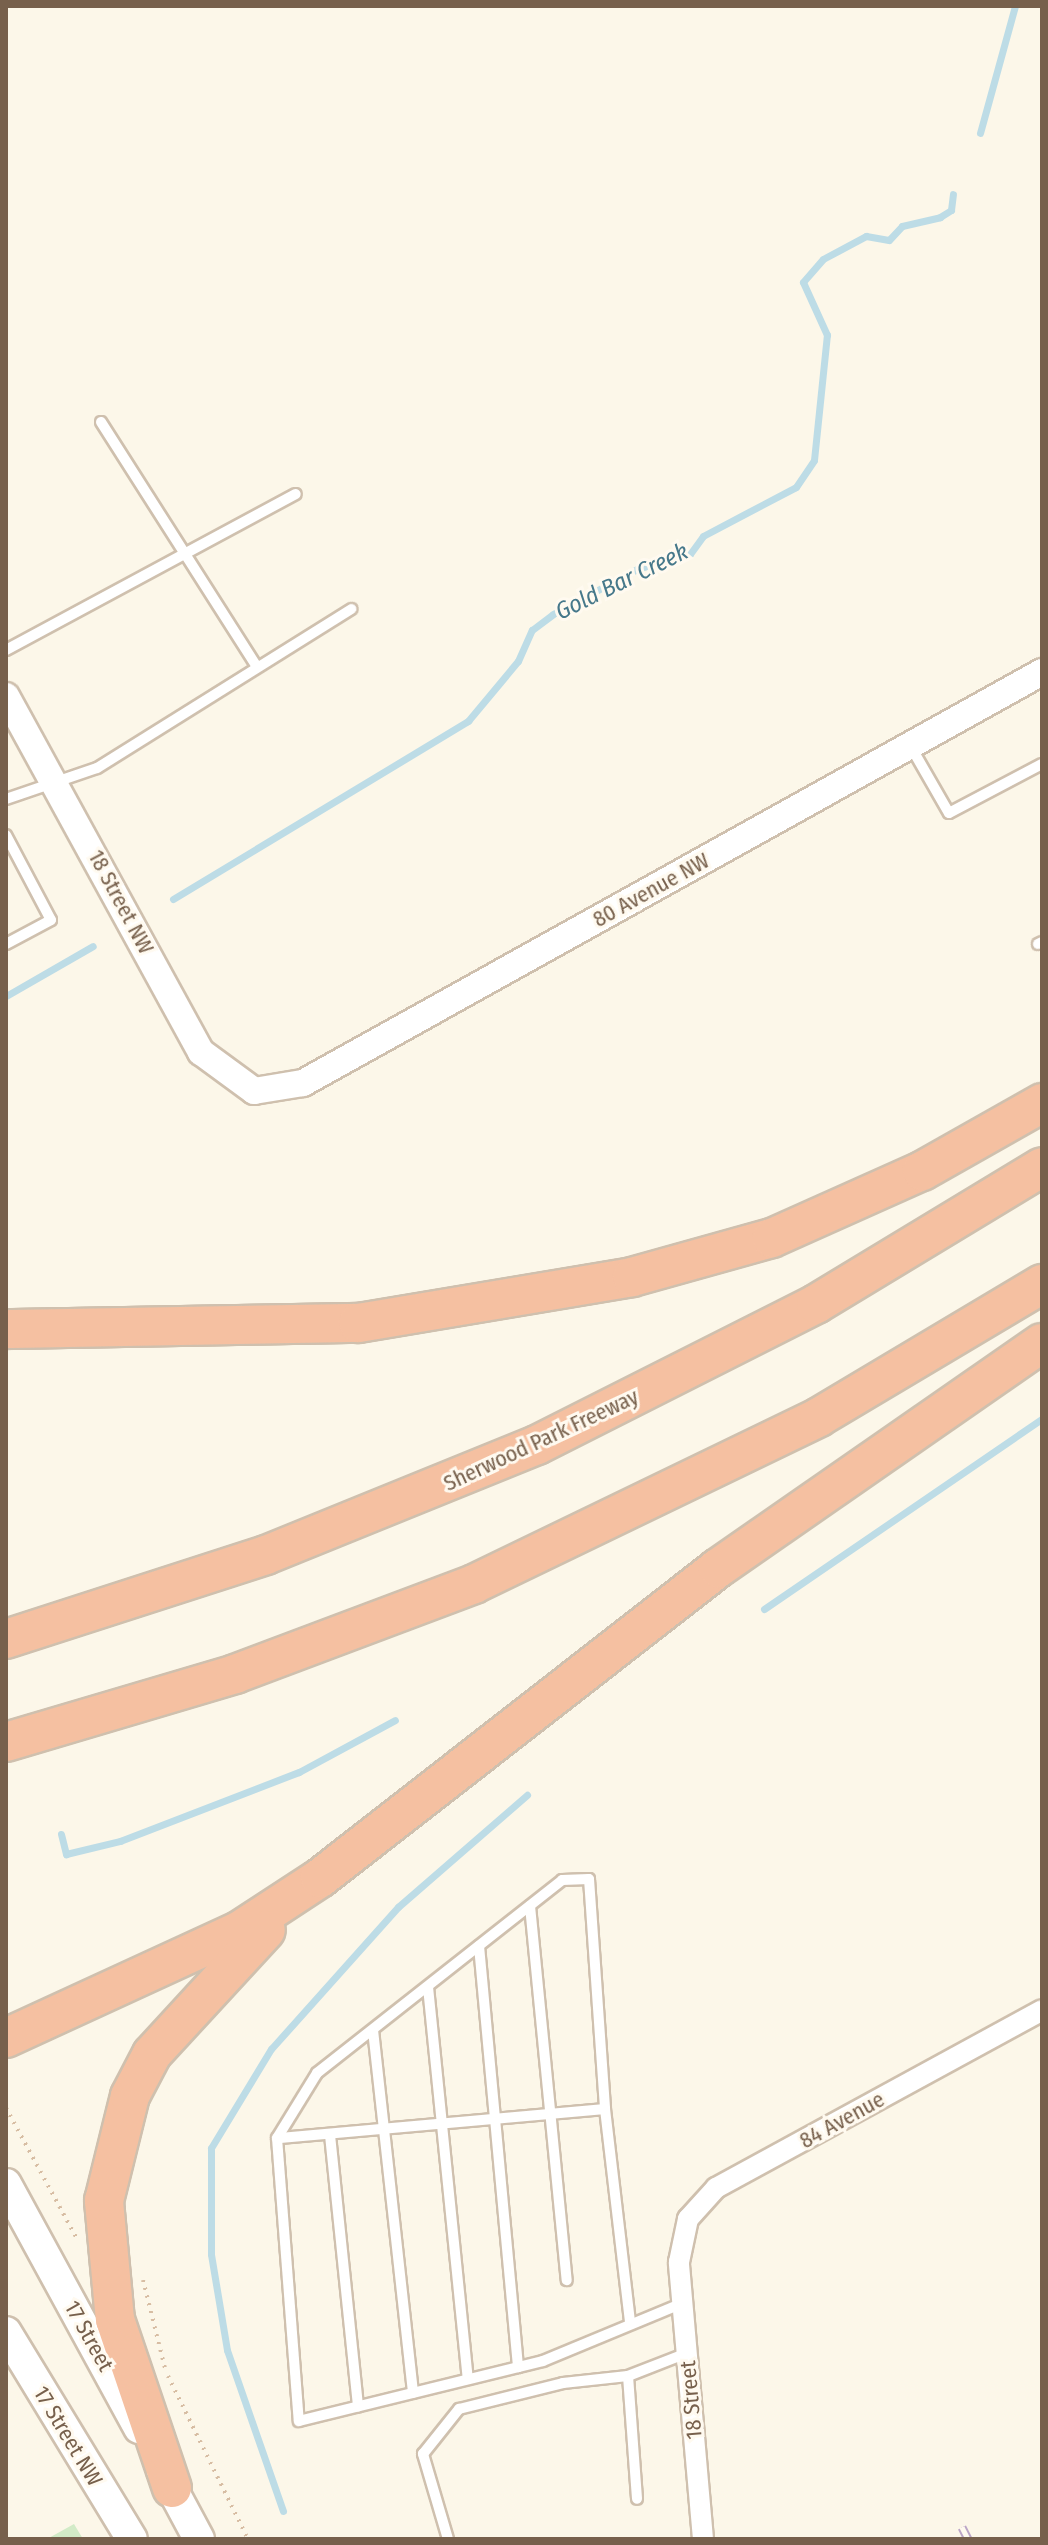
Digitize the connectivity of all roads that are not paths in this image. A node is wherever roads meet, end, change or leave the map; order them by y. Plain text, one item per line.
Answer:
1 (101, 422) dead end
2 (296, 494) dead end
3 (184, 554) junction
4 (351, 609) dead end
5 (6, 650) edge
6 (257, 667) junction
7 (1042, 672) edge
8 (6, 696) edge
9 (910, 745) junction
10 (1042, 764) edge
11 (55, 782) junction
12 (6, 799) edge
13 (6, 835) edge
14 (6, 944) edge
15 (254, 1091) joint
16 (1042, 1103) edge
17 (1042, 1167) edge
18 (1042, 1284) edge
19 (6, 1329) edge
20 (1042, 1343) edge
21 (6, 1639) edge
22 (6, 1742) edge
23 (320, 1878) junction
24 (530, 1906) junction
25 (479, 1946) junction
26 (428, 1987) junction
27 (1042, 2010) edge
28 (373, 2030) junction
29 (6, 2038) edge
30 (605, 2109) junction
31 (549, 2114) junction
32 (494, 2119) junction
33 (443, 2123) junction
34 (388, 2128) junction
35 (330, 2135) junction
36 (277, 2138) junction
37 (6, 2184) edge
38 (679, 2262) joint
39 (567, 2280) dead end
40 (683, 2303) junction
41 (630, 2323) junction
42 (6, 2332) edge
43 (687, 2353) junction
44 (518, 2367) junction
45 (628, 2376) junction
46 (468, 2379) junction
47 (413, 2393) junction
48 (358, 2407) junction
49 (172, 2488) junction
50 (637, 2499) dead end
51 (132, 2539) edge
52 (199, 2539) edge
53 (448, 2539) edge
54 (703, 2539) edge

1 - 3 lane
2 - 3 lane
3 - 5 lane
3 - 6 lane
4 - 6 lane
6 - 11 lane
7 - 9 street, 80 Avenue NW
8 - 11 street, 18 Street NW
9 - 10 lane
9 - 15 street, 80 Avenue NW
11 - 12 lane
11 - 15 street, 18 Street NW
13 - 14 lane
16 - 19 highway
17 - 21 highway, Sherwood Park Freeway
18 - 22 highway
20 - 23 highway
23 - 29 highway
23 - 49 highway
24 - 25 lane
24 - 30 lane
24 - 31 lane
25 - 26 lane
25 - 32 lane
26 - 28 lane
26 - 33 lane
27 - 38 street, 84 Avenue
28 - 34 lane
28 - 36 lane
30 - 31 lane
30 - 41 lane
31 - 32 lane
31 - 39 lane
32 - 33 lane
32 - 44 lane
33 - 34 lane
33 - 46 lane
34 - 35 lane
34 - 47 lane
35 - 36 lane
35 - 48 lane
36 - 48 lane
37 - 49 main road, 17 Street
38 - 40 street, 18 Street
40 - 41 lane
40 - 43 street, 18 Street
41 - 44 lane
42 - 51 main road, 17 Street NW
43 - 45 lane
43 - 54 street, 18 Street
44 - 46 lane
45 - 50 lane
45 - 53 lane
46 - 47 lane
47 - 48 lane
49 - 52 main road

